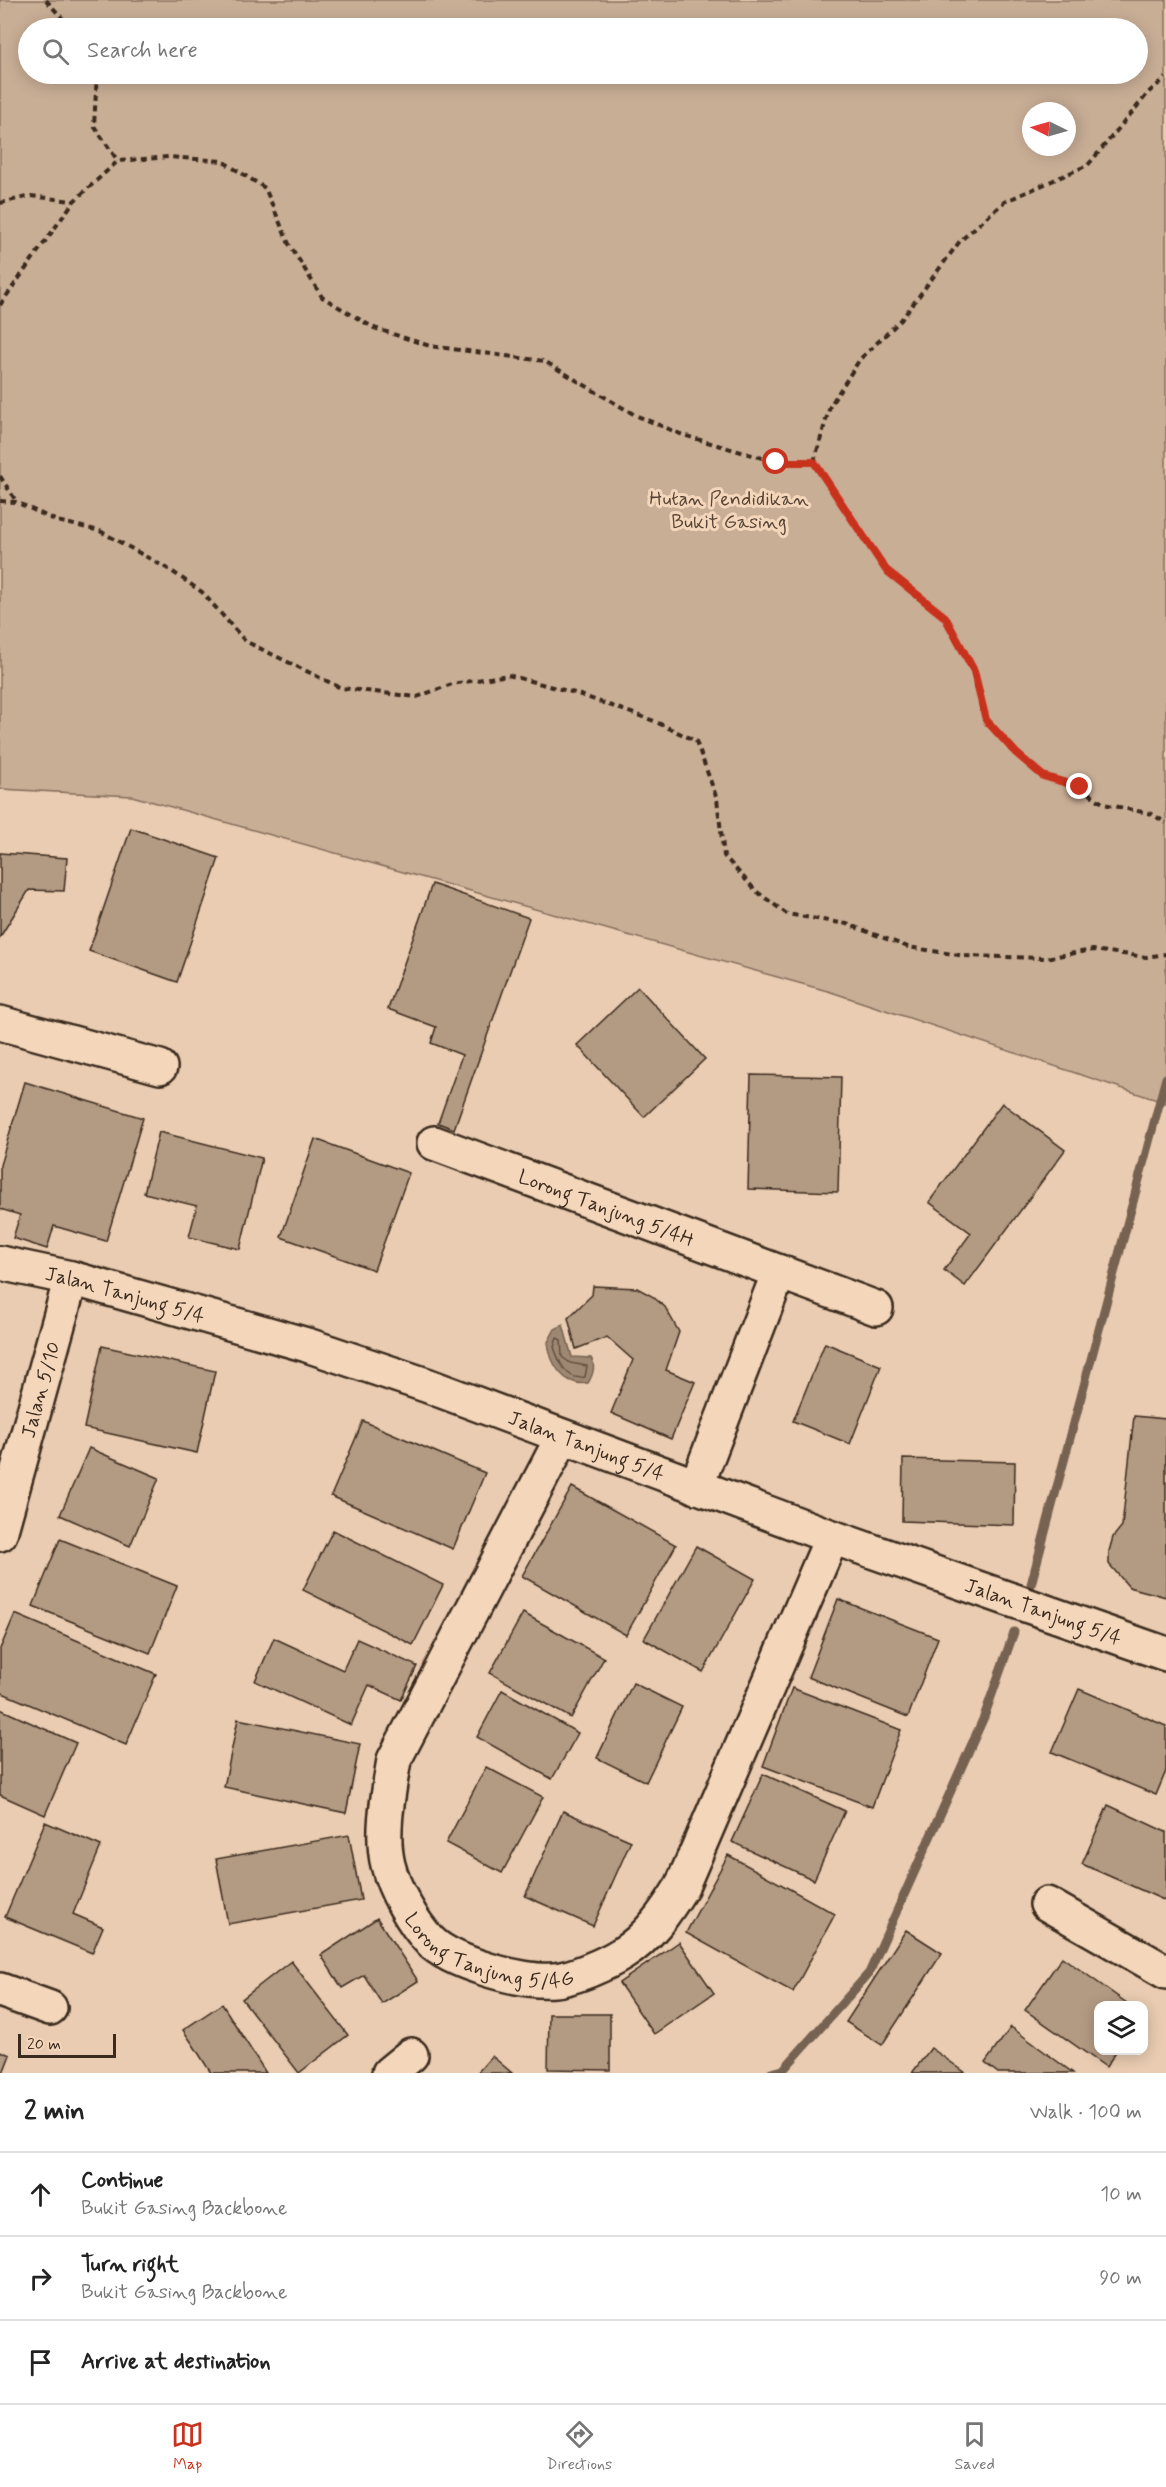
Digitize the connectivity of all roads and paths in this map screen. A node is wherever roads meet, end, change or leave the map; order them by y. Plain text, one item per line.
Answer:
1 (46, 0) edge
2 (62, 18) edge
3 (1166, 78) edge
4 (96, 84) edge
5 (118, 161) junction
6 (74, 201) junction
7 (0, 203) edge
8 (0, 305) edge
9 (814, 462) junction
10 (0, 476) edge
11 (0, 501) edge
12 (16, 502) junction
13 (1166, 823) edge
14 (1166, 954) edge
15 (0, 1023) edge
16 (160, 1067) dead end
17 (434, 1143) dead end
18 (0, 1263) edge
19 (779, 1272) junction
20 (71, 1278) junction
21 (876, 1308) dead end
22 (562, 1438) junction
23 (696, 1488) junction
24 (0, 1534) edge
25 (832, 1537) junction
26 (1166, 1654) edge
27 (1047, 1904) dead end
28 (1166, 1972) edge
29 (0, 1990) edge
30 (50, 2008) dead end

1 - 2 path
3 - 9 path
4 - 5 path
5 - 6 path
5 - 9 path
6 - 7 path
6 - 8 path
9 - 13 path
10 - 12 path
11 - 12 path
12 - 14 path
15 - 16 street
17 - 19 street, Lorong Tanjung 5/4H
18 - 20 street, Jalan Tanjung 5/4
19 - 21 street, Lorong Tanjung 5/4H
19 - 23 street
20 - 22 street, Jalan Tanjung 5/4
20 - 24 street, Jalan 5/10
22 - 23 street, Jalan Tanjung 5/4
22 - 25 street, Lorong Tanjung 5/4G
23 - 25 street, Jalan Tanjung 5/4
25 - 26 street, Jalan Tanjung 5/4
27 - 28 street
29 - 30 street

